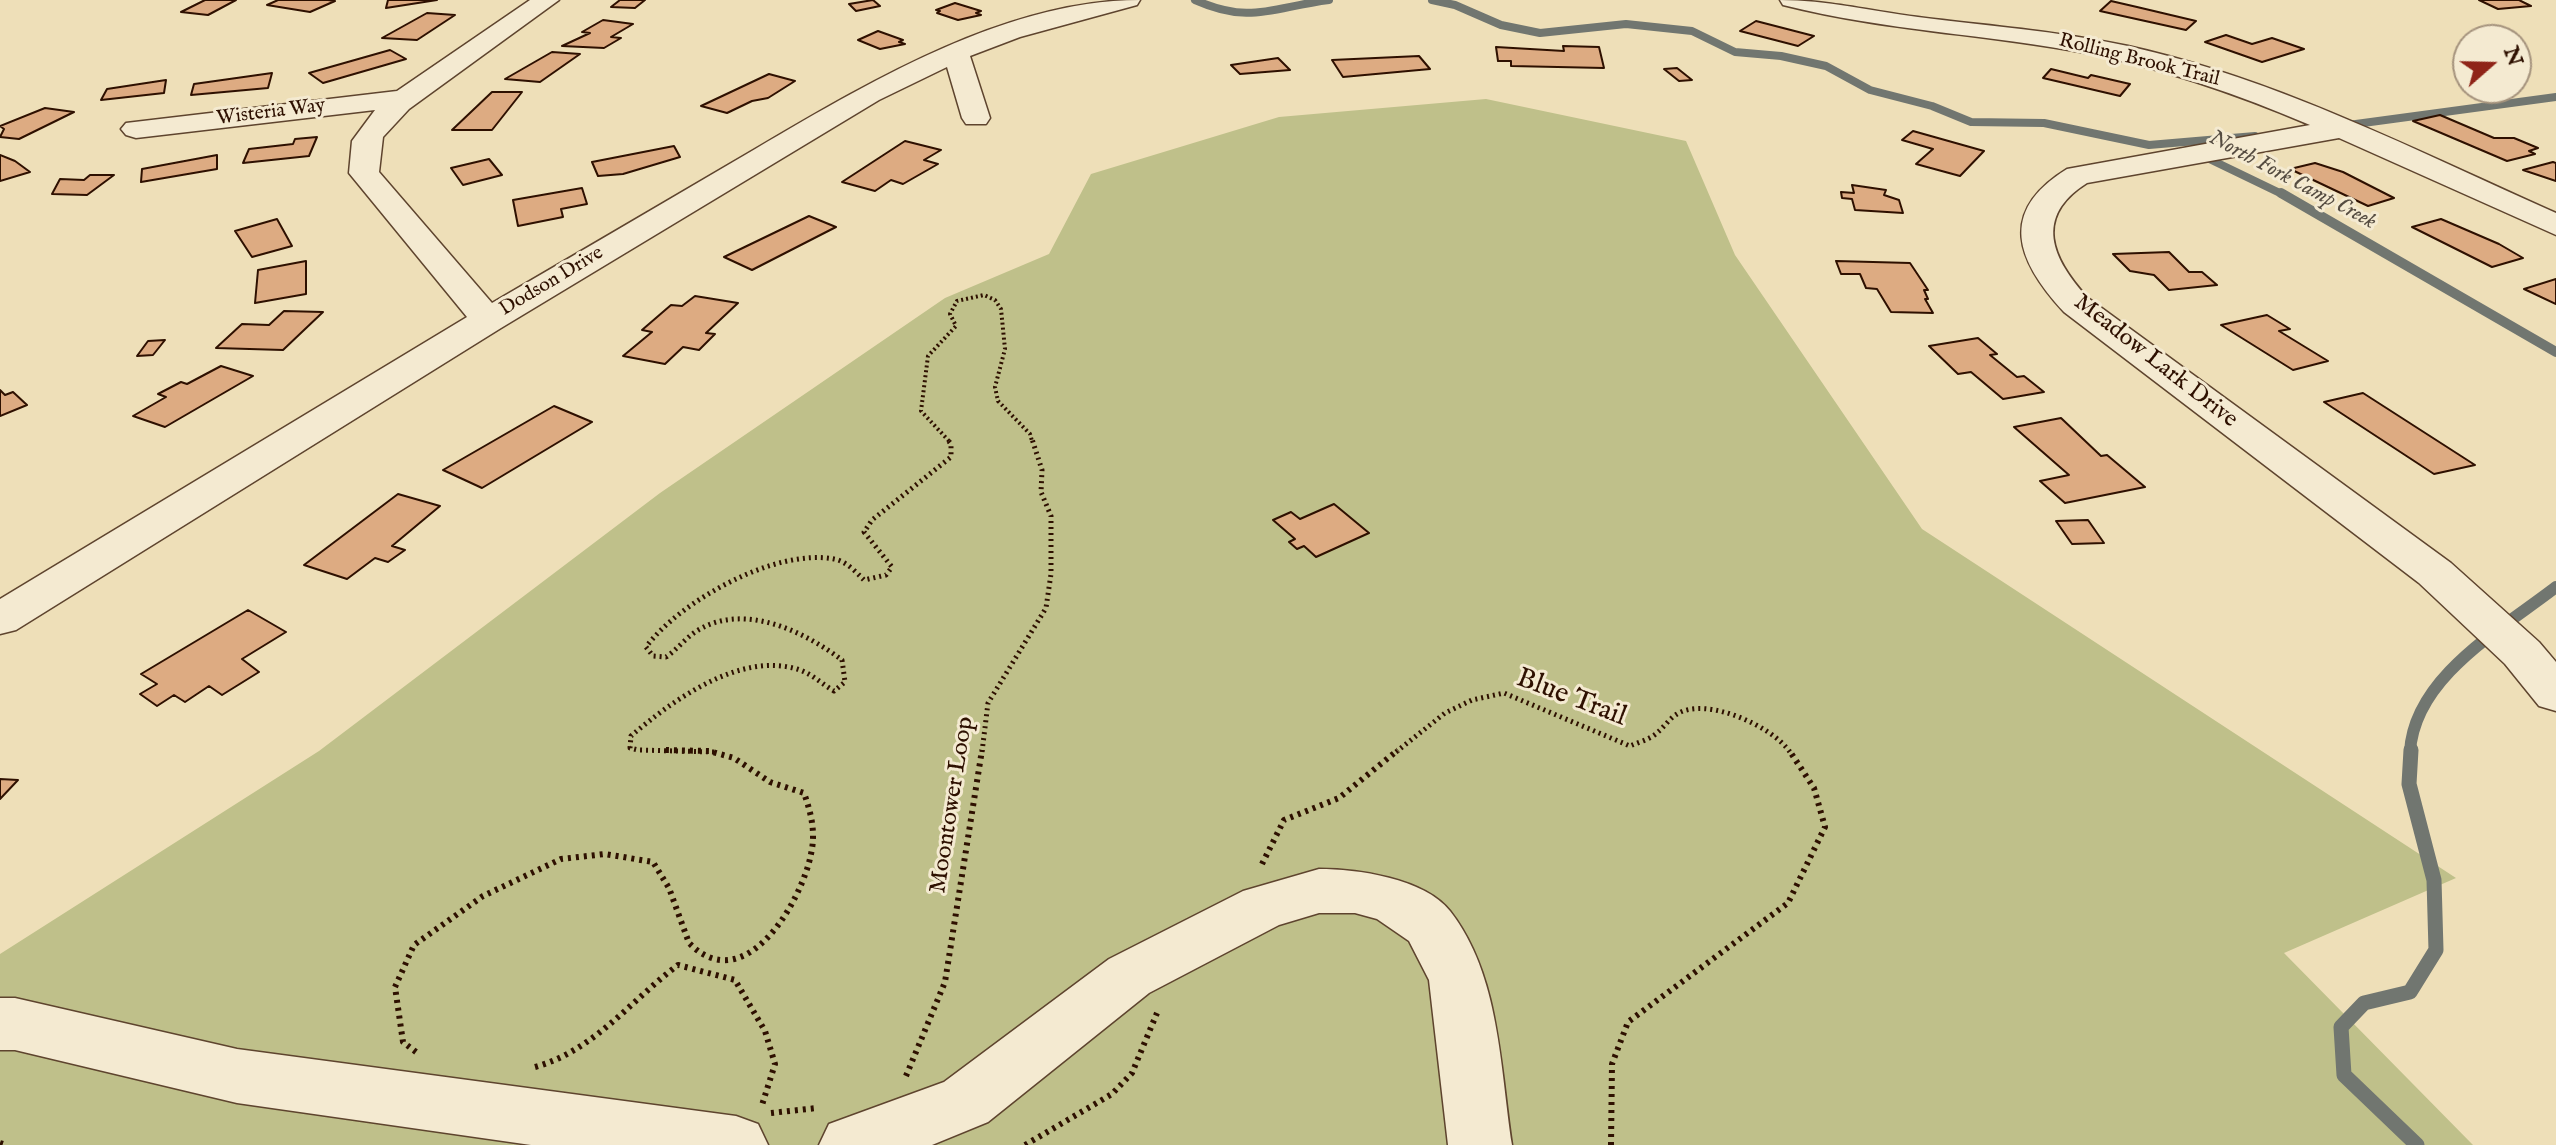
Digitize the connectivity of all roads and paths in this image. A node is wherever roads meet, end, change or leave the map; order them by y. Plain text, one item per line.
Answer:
1 (547, 0) edge
2 (1128, 0) edge
3 (1792, 0) edge
4 (956, 52) junction
5 (406, 98) junction
6 (976, 118) dead end
7 (136, 129) dead end
8 (2339, 129) junction
9 (2556, 225) edge
10 (488, 320) junction
11 (0, 619) edge
12 (2556, 694) edge
13 (1259, 871) dead end
14 (1160, 1004) dead end
15 (0, 1024) edge
16 (423, 1058) dead end
17 (520, 1070) dead end
18 (902, 1084) dead end
19 (0, 1143) edge
20 (862, 1144) edge
21 (6, 1145) edge
22 (736, 1145) edge
23 (851, 1145) edge
24 (1025, 1145) edge
25 (1480, 1145) edge
26 (1611, 1145) edge

1 - 5 street
2 - 4 street, Dodson Drive
3 - 8 street, Rolling Brook Trail
4 - 6 street
4 - 10 street, Dodson Drive
5 - 7 street, Wisteria Way
5 - 10 street
8 - 9 street, Rolling Brook Trail
8 - 12 street, Meadow Lark Drive
10 - 11 street, Dodson Drive
13 - 26 path, Blue Trail
14 - 24 path
15 - 22 street
16 - 18 path, Moontower Loop
17 - 20 path
19 - 21 path
20 - 23 street
20 - 25 street

